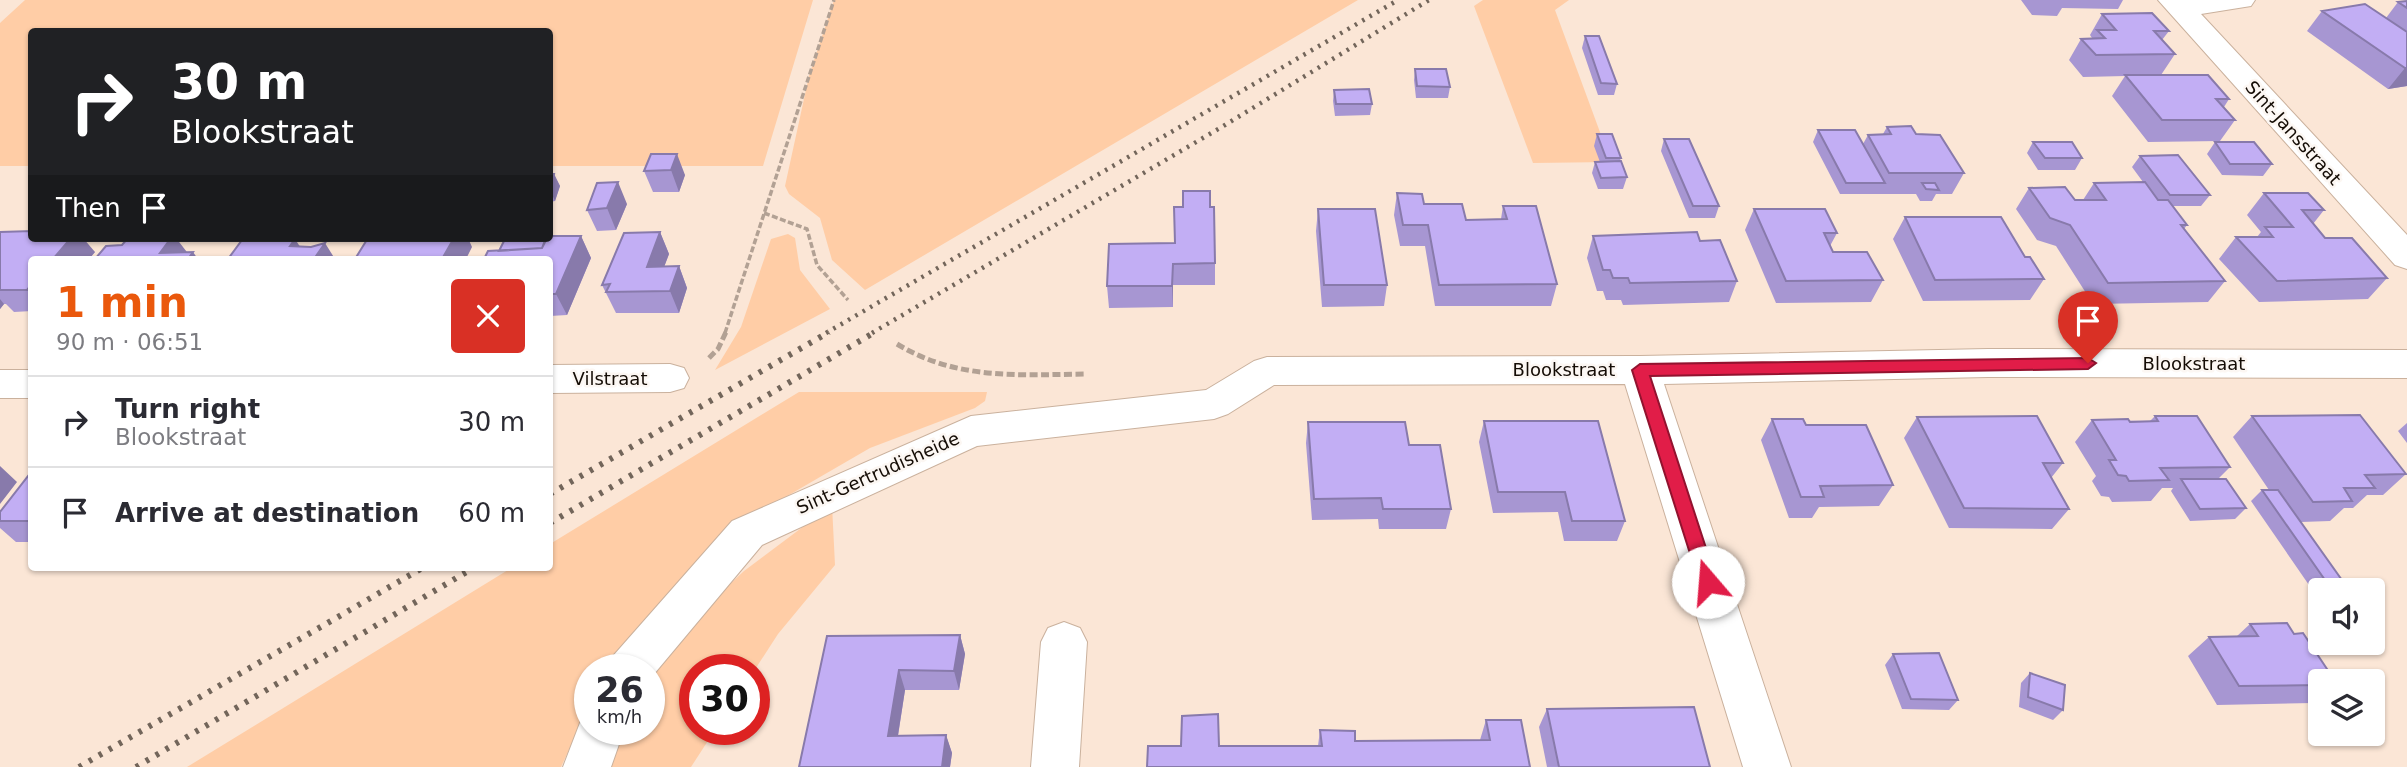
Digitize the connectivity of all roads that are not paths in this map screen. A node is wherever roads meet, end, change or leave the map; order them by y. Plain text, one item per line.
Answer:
1 (2241, 0) edge
2 (2176, 4) edge
3 (2407, 257) edge
4 (2407, 364) edge
5 (1640, 370) junction
6 (1267, 371) joint
7 (670, 378) road end
8 (553, 379) edge
9 (0, 384) edge
10 (28, 384) edge
11 (1064, 642) dead end
12 (643, 654) edge
13 (595, 745) edge
14 (587, 767) edge
15 (1055, 767) edge
16 (1767, 767) edge

1 - 2 street, Sint-Jansstraat
2 - 3 street, Sint-Jansstraat
4 - 5 street, Blookstraat
5 - 6 street, Blookstraat
5 - 16 street
6 - 12 street, Sint-Gertrudisheide
7 - 8 street, Vilstraat
9 - 10 street
11 - 15 street
13 - 14 street

